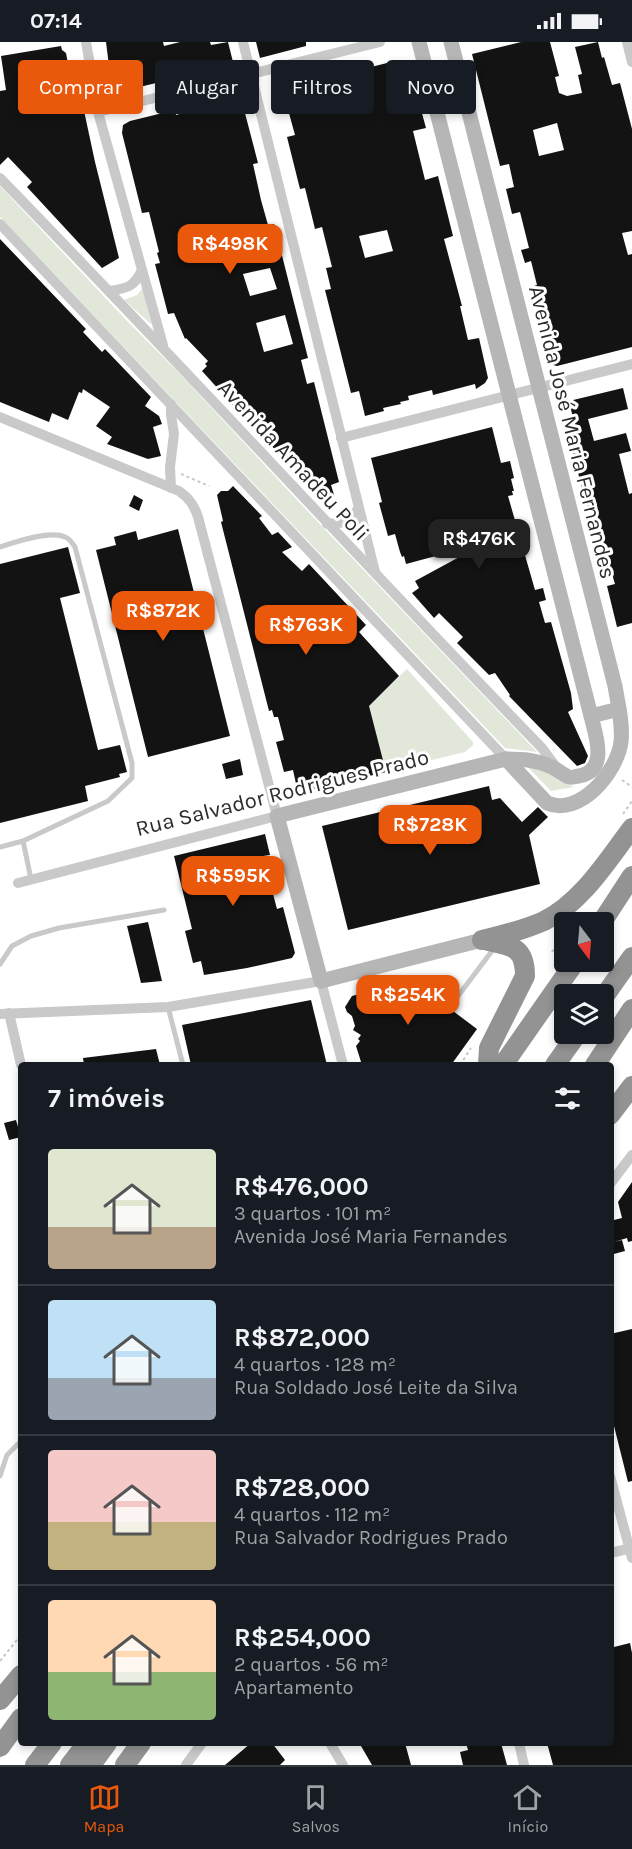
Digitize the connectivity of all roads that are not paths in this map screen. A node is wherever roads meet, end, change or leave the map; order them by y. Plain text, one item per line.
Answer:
1 (86, 42) edge
2 (243, 42) edge
3 (380, 42) edge
4 (419, 42) edge
5 (451, 42) edge
6 (627, 42) edge
7 (89, 60) edge
8 (247, 60) edge
9 (632, 62) edge
10 (259, 73) edge
11 (259, 107) edge
12 (99, 114) edge
13 (0, 178) edge
14 (0, 224) edge
15 (142, 270) junction
16 (110, 291) junction
17 (164, 349) junction
18 (632, 364) edge
19 (539, 388) junction
20 (508, 396) junction
21 (171, 404) junction
22 (0, 417) edge
23 (341, 438) junction
24 (171, 488) junction
25 (359, 508) junction
26 (327, 524) junction
27 (0, 547) edge
28 (375, 575) junction
29 (619, 709) junction
30 (591, 716) junction
31 (506, 759) junction
32 (558, 770) junction
33 (277, 816) junction
34 (632, 828) edge
35 (23, 842) junction
36 (0, 848) edge
37 (632, 876) edge
38 (31, 879) junction
39 (18, 883) dead end
40 (164, 910) dead end
41 (609, 912) edge
42 (490, 942) junction
43 (632, 957) edge
44 (0, 964) edge
45 (568, 972) edge
46 (321, 981) junction
47 (613, 984) edge
48 (168, 1006) junction
49 (449, 1008) dead end
50 (632, 1010) edge
51 (5, 1014) edge
52 (570, 1044) edge
53 (20, 1062) edge
54 (182, 1062) edge
55 (342, 1062) edge
56 (488, 1062) edge
57 (505, 1062) edge
58 (557, 1062) edge
59 (598, 1062) edge
60 (632, 1086) edge
61 (614, 1110) edge
62 (632, 1155) edge
63 (614, 1179) edge
64 (18, 1444) edge
65 (0, 1476) edge
66 (614, 1490) edge
67 (631, 1551) edge
68 (614, 1553) edge
69 (18, 1679) edge
70 (0, 1700) edge
71 (18, 1722) edge
72 (50, 1746) edge
73 (85, 1746) edge
74 (105, 1746) edge
75 (139, 1746) edge
76 (199, 1746) edge
77 (332, 1746) edge
78 (520, 1746) edge
79 (0, 1747) edge
80 (35, 1765) edge
81 (70, 1765) edge
82 (91, 1765) edge
83 (125, 1765) edge
84 (186, 1765) edge
85 (343, 1765) edge
86 (524, 1765) edge

1 - 7 street
2 - 8 street
3 - 10 street
4 - 20 main road
5 - 19 main road, Avenida José Maria Fernandes
6 - 9 street
11 - 23 street
12 - 15 street
13 - 16 street, Avenida Amadeu Poli
14 - 21 street
15 - 16 street
15 - 17 street
16 - 17 street, Avenida Amadeu Poli
17 - 26 street, Avenida Amadeu Poli
18 - 19 street
19 - 20 street
19 - 29 main road, Avenida José Maria Fernandes
20 - 23 street
20 - 30 main road
21 - 24 street
21 - 31 street
22 - 24 street
23 - 25 street
24 - 33 street
25 - 26 street
25 - 28 street
26 - 28 street, Avenida Amadeu Poli
27 - 35 lane
28 - 32 street, Avenida Amadeu Poli
29 - 30 main road
29 - 31 main road, Avenida José Maria Fernandes
30 - 32 main road
31 - 32 main road, Rua Salvador Rodrigues Prado
31 - 33 main road, Rua Salvador Rodrigues Prado
33 - 38 street, Rua Salvador Rodrigues Prado
33 - 46 main road
34 - 42 highway
35 - 36 lane
35 - 38 lane
37 - 41 highway
38 - 39 street, Rua Salvador Rodrigues Prado
40 - 44 lane
42 - 46 main road
42 - 49 lane
42 - 56 highway
43 - 47 highway
45 - 57 highway
46 - 48 street
46 - 55 street
48 - 51 street
48 - 54 lane
50 - 59 highway
51 - 53 street
52 - 58 highway
60 - 61 highway
62 - 63 street
64 - 65 lane
66 - 67 street
67 - 68 street
69 - 70 highway
71 - 79 highway
72 - 80 highway
73 - 81 highway
74 - 82 highway
75 - 83 highway
76 - 84 street
77 - 85 street
78 - 86 street

